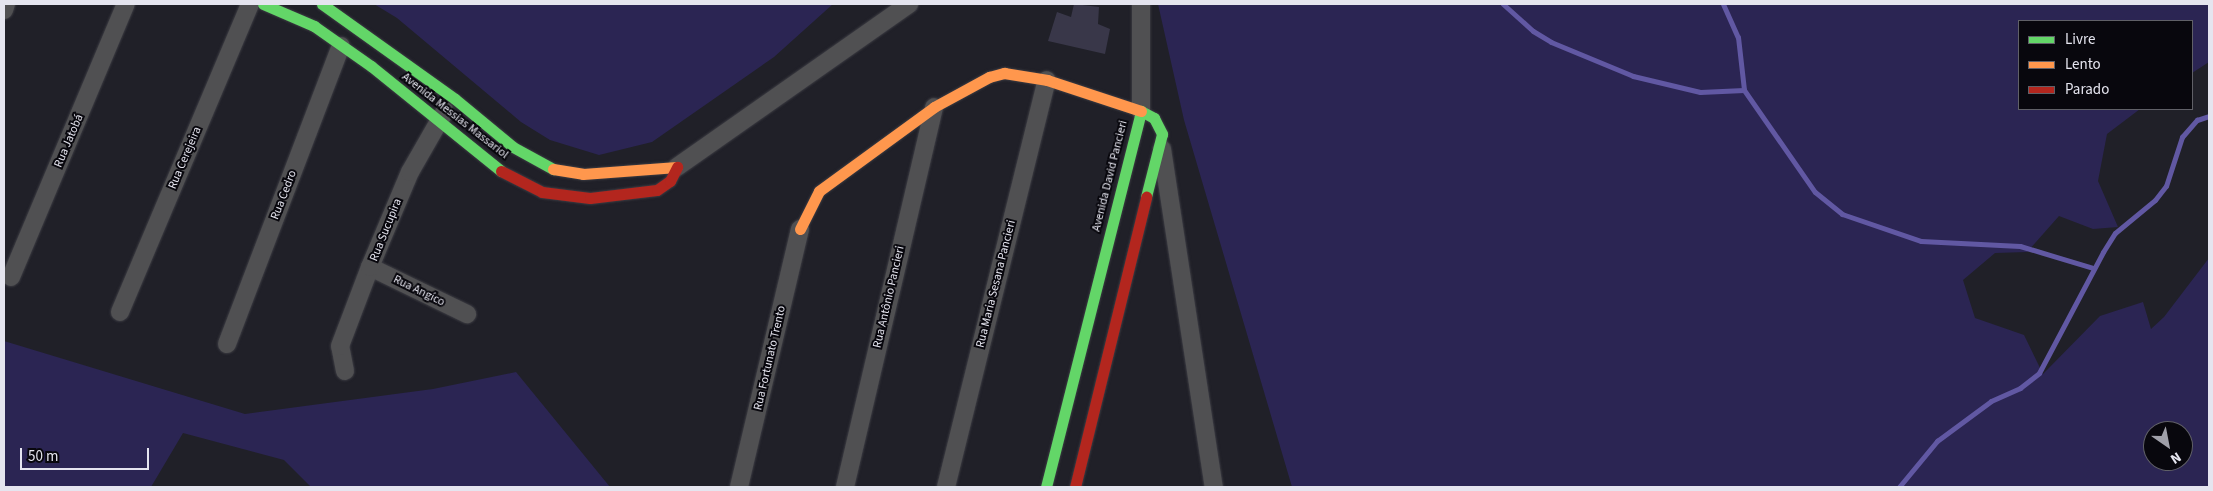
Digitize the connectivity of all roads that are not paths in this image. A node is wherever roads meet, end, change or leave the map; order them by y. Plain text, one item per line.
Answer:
1 (6, 4) edge
2 (126, 4) edge
3 (250, 4) edge
4 (263, 4) edge
5 (322, 4) edge
6 (909, 4) edge
7 (1142, 4) edge
8 (4, 10) edge
9 (341, 46) junction
10 (1046, 80) junction
11 (455, 99) junction
12 (934, 107) junction
13 (1141, 111) junction
14 (438, 120) junction
15 (1160, 141) junction
16 (677, 167) junction
17 (800, 229) joint
18 (370, 267) junction
19 (11, 277) dead end
20 (120, 312) dead end
21 (467, 314) dead end
22 (228, 344) dead end
23 (345, 371) dead end
24 (739, 487) edge
25 (845, 487) edge
26 (946, 487) edge
27 (1046, 487) edge
28 (1075, 487) edge
29 (1214, 487) edge

1 - 8 street
2 - 19 street, Rua Jatobá
3 - 20 street, Rua Cerejeira
4 - 9 street, Avenida Messias Massariol
5 - 11 street, Avenida Messias Massariol
6 - 16 street
7 - 13 street
9 - 14 street, Avenida Messias Massariol
9 - 22 street, Rua Cedro
10 - 12 street
10 - 13 street
10 - 26 street, Rua Maria Sesana Pancieri
11 - 14 street, Rua Sucupira
11 - 16 street, Avenida Messias Massariol
12 - 17 street
12 - 25 street, Rua Antônio Pancieri
13 - 15 street, Avenida David Pancieri
13 - 27 street, Avenida David Pancieri
14 - 16 street, Avenida Messias Massariol
14 - 18 street, Rua Sucupira
15 - 28 street
15 - 29 street
17 - 24 street, Rua Fortunato Trento
18 - 21 street, Rua Angíco
18 - 23 street, Rua Sucupira

